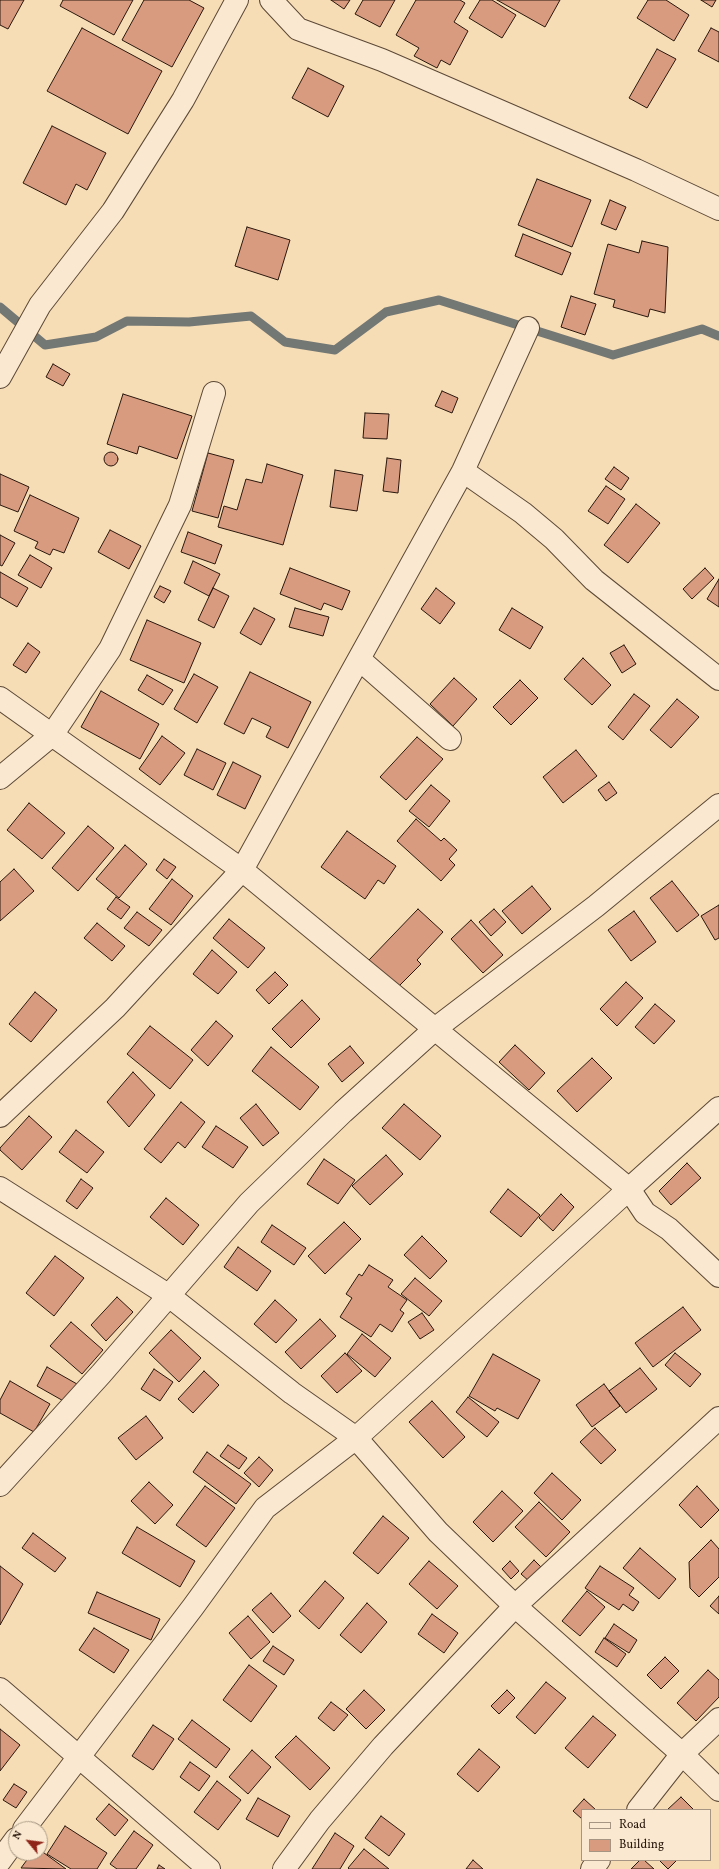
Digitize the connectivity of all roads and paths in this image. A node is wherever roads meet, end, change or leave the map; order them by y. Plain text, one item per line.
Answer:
1 (237, 0) edge
2 (271, 0) edge
3 (719, 209) edge
4 (528, 328) dead end
5 (0, 377) edge
6 (214, 393) dead end
7 (463, 472) junction
8 (359, 659) junction
9 (719, 679) edge
10 (0, 698) edge
11 (52, 735) junction
12 (450, 738) dead end
13 (0, 778) edge
14 (719, 805) edge
15 (242, 870) junction
16 (436, 1028) junction
17 (719, 1108) edge
18 (0, 1116) edge
19 (0, 1188) edge
20 (629, 1188) junction
21 (719, 1276) edge
22 (168, 1295) junction
23 (719, 1418) edge
24 (356, 1438) junction
25 (0, 1486) edge
26 (515, 1606) junction
27 (0, 1689) edge
28 (719, 1719) edge
29 (682, 1754) junction
30 (78, 1756) junction
31 (719, 1790) edge
32 (639, 1809) edge
33 (30, 1821) edge
34 (8, 1850) edge
35 (0, 1861) edge
36 (598, 1861) edge
37 (209, 1869) edge
38 (284, 1869) edge
39 (592, 1869) edge

1 - 5 street
2 - 3 street
4 - 7 street
6 - 11 street
7 - 8 street
7 - 9 street
8 - 12 street
8 - 15 street
10 - 11 street
11 - 13 street
11 - 15 street
14 - 16 street
15 - 16 street
15 - 18 street
16 - 20 street
16 - 22 street
17 - 20 street
19 - 22 street
20 - 21 street
20 - 24 street
22 - 24 street
22 - 25 street
23 - 26 street
24 - 26 street
24 - 30 street
26 - 29 street
26 - 38 street
27 - 30 street
28 - 29 street
29 - 31 street
29 - 32 street
30 - 33 street
30 - 37 street
34 - 35 street
36 - 39 street

